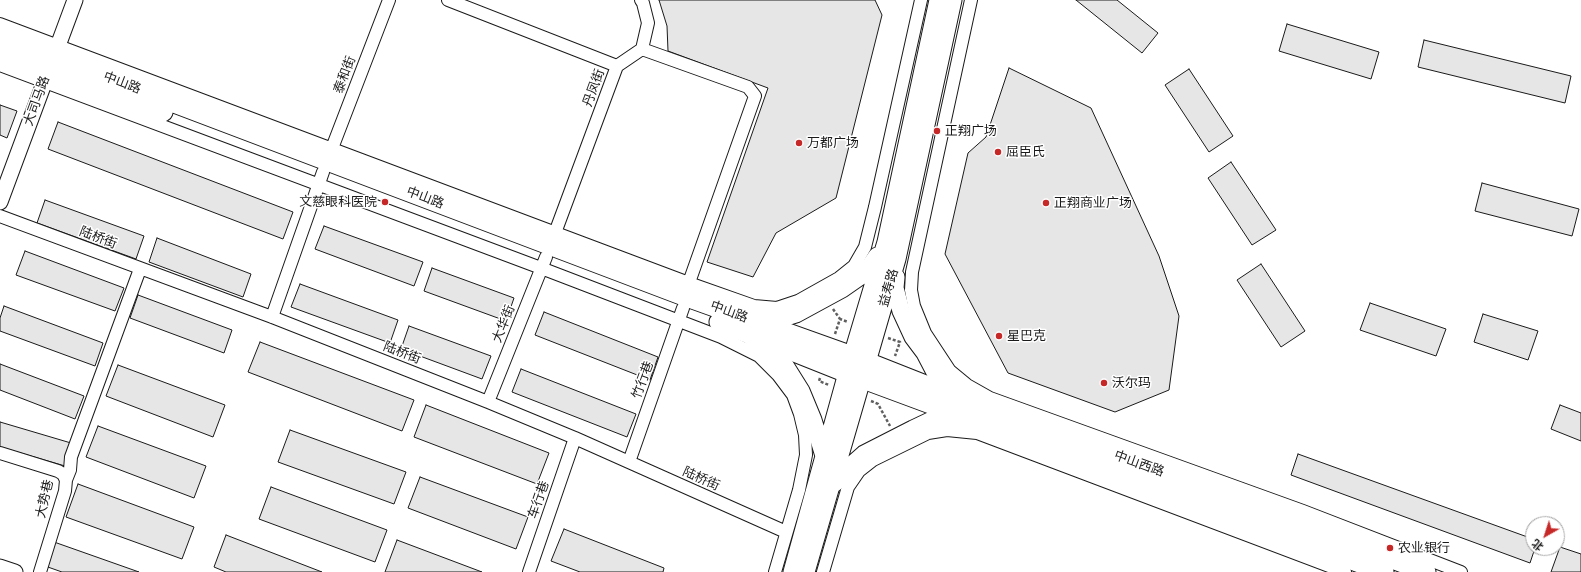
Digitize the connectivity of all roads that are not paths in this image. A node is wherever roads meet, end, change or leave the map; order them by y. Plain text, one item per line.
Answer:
1 (75, 0) edge
2 (389, 0) edge
3 (448, 0) edge
4 (641, 0) edge
5 (921, 0) edge
6 (938, 0) edge
7 (953, 0) edge
8 (971, 0) edge
9 (0, 24) edge
10 (0, 37) edge
11 (642, 49) junction
12 (0, 52) edge
13 (51, 63) junction
14 (0, 65) edge
15 (617, 66) junction
16 (325, 166) junction
17 (0, 202) edge
18 (0, 216) edge
19 (886, 242) junction
20 (548, 251) junction
21 (897, 258) junction
22 (140, 269) junction
23 (684, 302) junction
24 (272, 317) junction
25 (746, 325) junction
26 (857, 367) junction
27 (488, 402) junction
28 (967, 409) junction
29 (575, 438) junction
30 (0, 453) edge
31 (824, 456) junction
32 (628, 462) junction
33 (66, 480) junction
34 (831, 488) junction
35 (786, 532) junction
36 (0, 567) edge
37 (15, 572) edge
38 (40, 572) edge
39 (529, 572) edge
40 (775, 572) edge
41 (792, 572) edge
42 (806, 572) edge
43 (823, 572) edge
44 (1344, 572) edge
45 (1384, 572) edge
46 (1426, 572) edge
47 (1461, 572) edge

1 - 13 street, 大司马路
2 - 16 street, 泰和街
3 - 15 street, 丹凤街
4 - 11 street
5 - 23 street
6 - 19 main road, 益寿路
7 - 21 main road, 益寿路
8 - 47 street
9 - 13 street
10 - 13 main road, 中山路
11 - 15 street
11 - 23 street, 竹行巷
12 - 13 main road, 中山路
13 - 14 street
13 - 16 main road, 中山路
13 - 16 street
13 - 17 street, 大司马路
15 - 20 street, 丹凤街
16 - 20 main road, 中山路
16 - 24 street, 泰和街
18 - 22 street, 陆桥街
19 - 25 main road
19 - 26 main road, 益寿路
20 - 23 main road, 中山路
20 - 23 street
20 - 27 street, 大华街
21 - 26 main road, 益寿路
21 - 28 main road
22 - 24 street, 陆桥街
22 - 33 street
23 - 25 main road, 中山路
23 - 32 street, 竹行巷
23 - 35 street
24 - 27 street, 陆桥街
25 - 26 main road, 中山路
25 - 31 main road
26 - 28 main road, 中山西路
26 - 31 main road, 益寿路
26 - 34 main road, 益寿路
27 - 29 street, 陆桥街
28 - 34 main road
28 - 45 main road, 中山西路
28 - 46 main road, 中山西路
29 - 32 street, 陆桥街
29 - 39 street, 车行巷
30 - 33 street, 大势巷
31 - 41 main road, 益寿路
32 - 35 street, 陆桥街
33 - 38 street, 大势巷
34 - 42 main road, 益寿路
35 - 40 street
36 - 37 street
43 - 44 street

